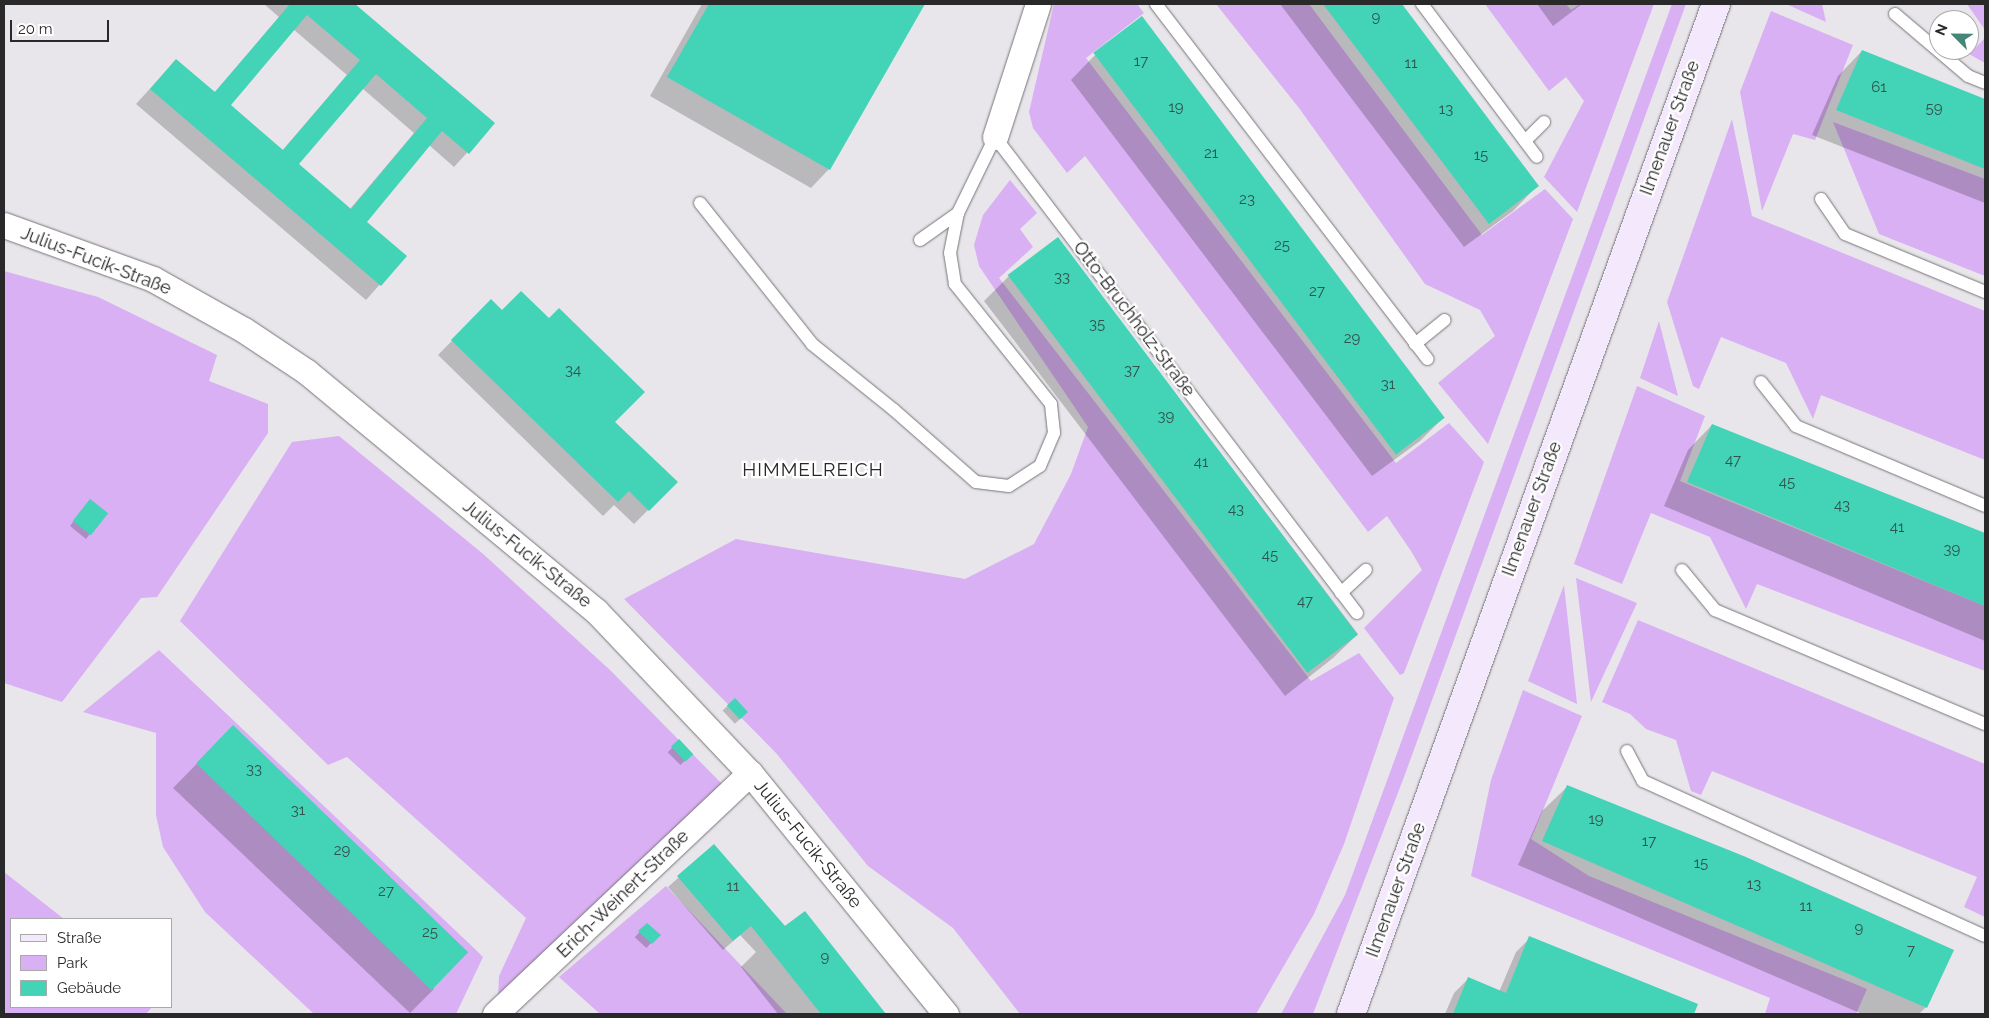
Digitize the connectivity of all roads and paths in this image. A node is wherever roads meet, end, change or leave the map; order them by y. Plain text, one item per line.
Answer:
1 (1038, 4) edge
2 (1156, 4) edge
3 (1422, 4) edge
4 (1716, 4) edge
5 (1895, 14) dead end
6 (1985, 83) edge
7 (1544, 122) dead end
8 (995, 137) junction
9 (1525, 141) junction
10 (1537, 157) dead end
11 (1822, 199) dead end
12 (700, 203) dead end
13 (958, 214) junction
14 (4, 224) edge
15 (920, 240) dead end
16 (1985, 292) edge
17 (1445, 320) dead end
18 (1415, 344) junction
19 (1427, 360) dead end
20 (1761, 382) dead end
21 (1985, 506) edge
22 (1366, 570) dead end
23 (1682, 570) dead end
24 (1341, 593) junction
25 (1357, 613) dead end
26 (1985, 724) edge
27 (1627, 751) dead end
28 (750, 773) junction
29 (1985, 936) edge
30 (495, 1014) edge
31 (946, 1014) edge
32 (1351, 1014) edge

1 - 8 street
2 - 18 lane
3 - 9 lane
4 - 32 main road, Ilmenauer Straße
5 - 6 lane
7 - 9 lane
8 - 13 lane
8 - 24 lane, Otto-Bruchholz-Straße
9 - 10 lane
11 - 16 lane
12 - 13 lane
13 - 15 lane
14 - 28 street, Julius-Fucik-Straße
17 - 18 lane
18 - 19 lane
20 - 21 lane
22 - 24 lane
23 - 26 lane
24 - 25 lane, Otto-Bruchholz-Straße
27 - 29 lane
28 - 30 street, Erich-Weinert-Straße
28 - 31 street, Julius-Fucik-Straße

